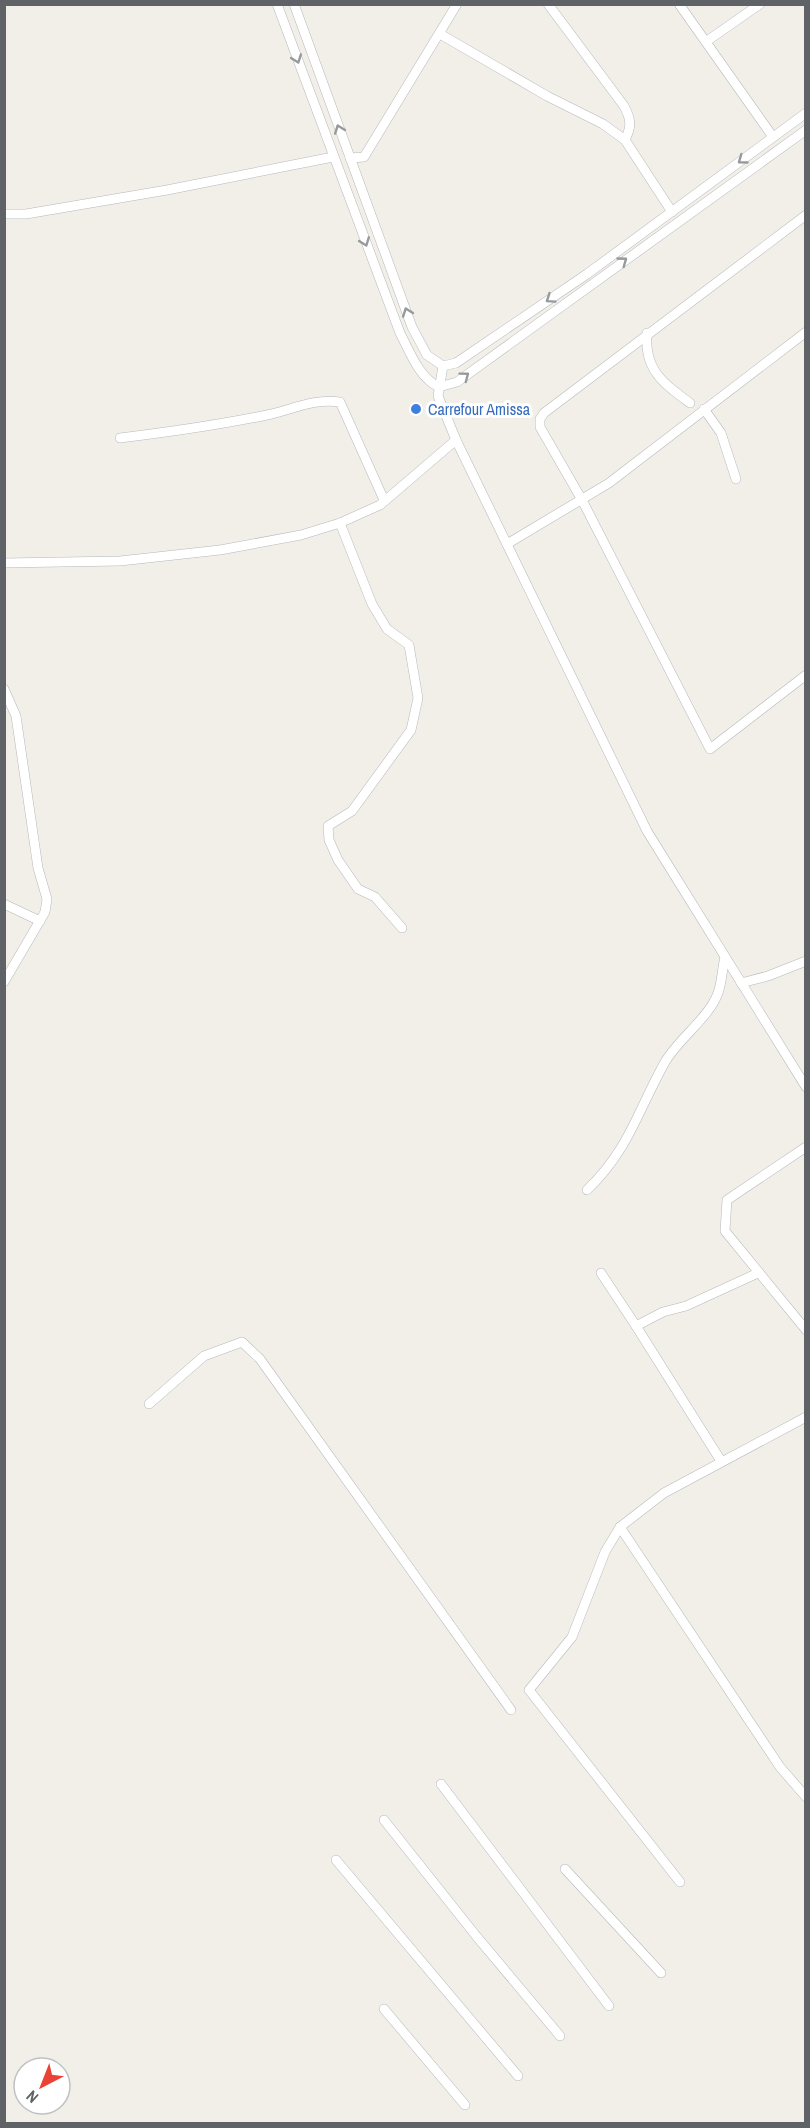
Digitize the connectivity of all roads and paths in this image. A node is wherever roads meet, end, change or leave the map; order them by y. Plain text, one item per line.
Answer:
1 (277, 4) edge
2 (294, 4) edge
3 (457, 4) edge
4 (548, 4) edge
5 (679, 4) edge
6 (760, 4) edge
7 (440, 34) junction
8 (707, 41) junction
9 (806, 113) edge
10 (806, 130) edge
11 (773, 137) junction
12 (625, 140) junction
13 (333, 157) junction
14 (350, 158) junction
15 (672, 212) junction
16 (4, 214) edge
17 (806, 215) edge
18 (806, 332) edge
19 (647, 333) junction
20 (443, 366) junction
21 (439, 387) junction
22 (690, 403) dead end
23 (704, 409) junction
24 (120, 438) dead end
25 (456, 440) junction
26 (736, 479) dead end
27 (384, 500) junction
28 (582, 500) junction
29 (340, 523) junction
30 (507, 544) junction
31 (4, 563) edge
32 (806, 675) edge
33 (4, 689) edge
34 (4, 904) edge
35 (40, 921) junction
36 (402, 928) dead end
37 (724, 957) junction
38 (806, 961) edge
39 (4, 982) edge
40 (741, 983) junction
41 (806, 1087) edge
42 (806, 1147) edge
43 (587, 1190) dead end
44 (601, 1273) dead end
45 (758, 1273) junction
46 (636, 1326) junction
47 (806, 1330) edge
48 (149, 1404) dead end
49 (806, 1418) edge
50 (721, 1461) junction
51 (620, 1527) junction
52 (511, 1710) dead end
53 (441, 1784) dead end
54 (806, 1797) edge
55 (384, 1820) dead end
56 (336, 1860) dead end
57 (565, 1869) dead end
58 (680, 1882) dead end
59 (661, 1973) dead end
60 (609, 2006) dead end
61 (384, 2009) dead end
62 (560, 2036) dead end
63 (518, 2076) dead end
64 (465, 2105) dead end

1 -> 13 street
14 -> 2 street
3 - 7 street
4 - 12 street
5 - 8 street
6 - 8 street
7 - 12 street
7 - 14 street
8 - 11 street
9 - 11 street
21 -> 10 street
11 -> 15 street
12 - 15 street
13 - 16 street
13 -> 21 street
20 -> 14 street
15 -> 20 street
17 - 19 street
18 - 23 street
19 - 22 street
19 - 28 street
20 - 21 street
21 - 25 street
23 - 26 street
23 - 28 street
24 - 27 street
25 - 27 street
25 - 30 street
27 - 29 street
28 - 30 street
28 - 32 street
29 - 31 street
29 - 36 street
30 - 37 street
33 - 35 street
34 - 35 street
35 - 39 street
37 - 40 street
37 - 43 street
38 - 40 street
40 - 41 street
42 - 45 street
44 - 46 street
45 - 46 street
45 - 47 street
46 - 50 street
48 - 52 street
49 - 50 street
50 - 51 street
51 - 54 street
51 - 58 street
53 - 60 street
55 - 62 street
56 - 63 street
57 - 59 street
61 - 64 street

